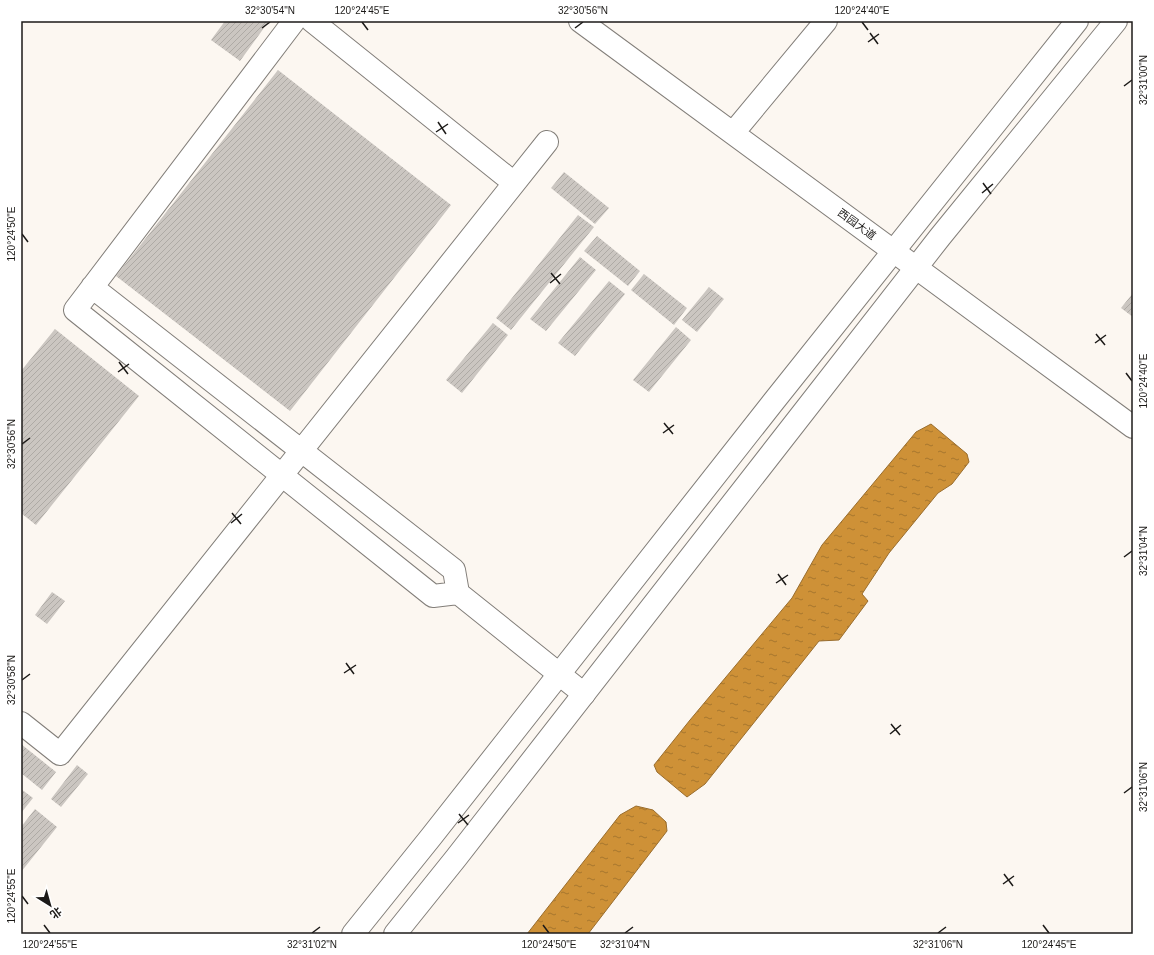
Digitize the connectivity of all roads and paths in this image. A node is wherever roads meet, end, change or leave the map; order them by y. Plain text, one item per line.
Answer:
1 (294, 21) edge
2 (312, 21) edge
3 (580, 21) edge
4 (826, 21) edge
5 (1077, 21) edge
6 (1116, 21) edge
7 (734, 134) junction
8 (547, 142) dead end
9 (514, 183) junction
10 (894, 251) junction
11 (916, 268) junction
12 (92, 287) junction
13 (1133, 427) edge
14 (301, 451) junction
15 (282, 475) junction
16 (458, 593) junction
17 (559, 674) junction
18 (584, 694) junction
19 (21, 723) edge
20 (353, 934) edge
21 (395, 934) edge

1 - 12 main road
2 - 9 main road
3 - 7 main road, 西园大道
4 - 7 main road
5 - 10 main road
6 - 11 main road
7 - 10 main road, 西园大道
8 - 9 main road
9 - 14 main road
10 - 11 main road, 西园大道
10 - 17 main road
11 - 13 main road, 西园大道
11 - 18 main road
12 - 14 main road
12 - 15 main road
14 - 15 main road
14 - 16 main road
15 - 16 main road
15 - 19 main road
16 - 17 main road
17 - 18 main road
17 - 20 main road
18 - 21 main road

